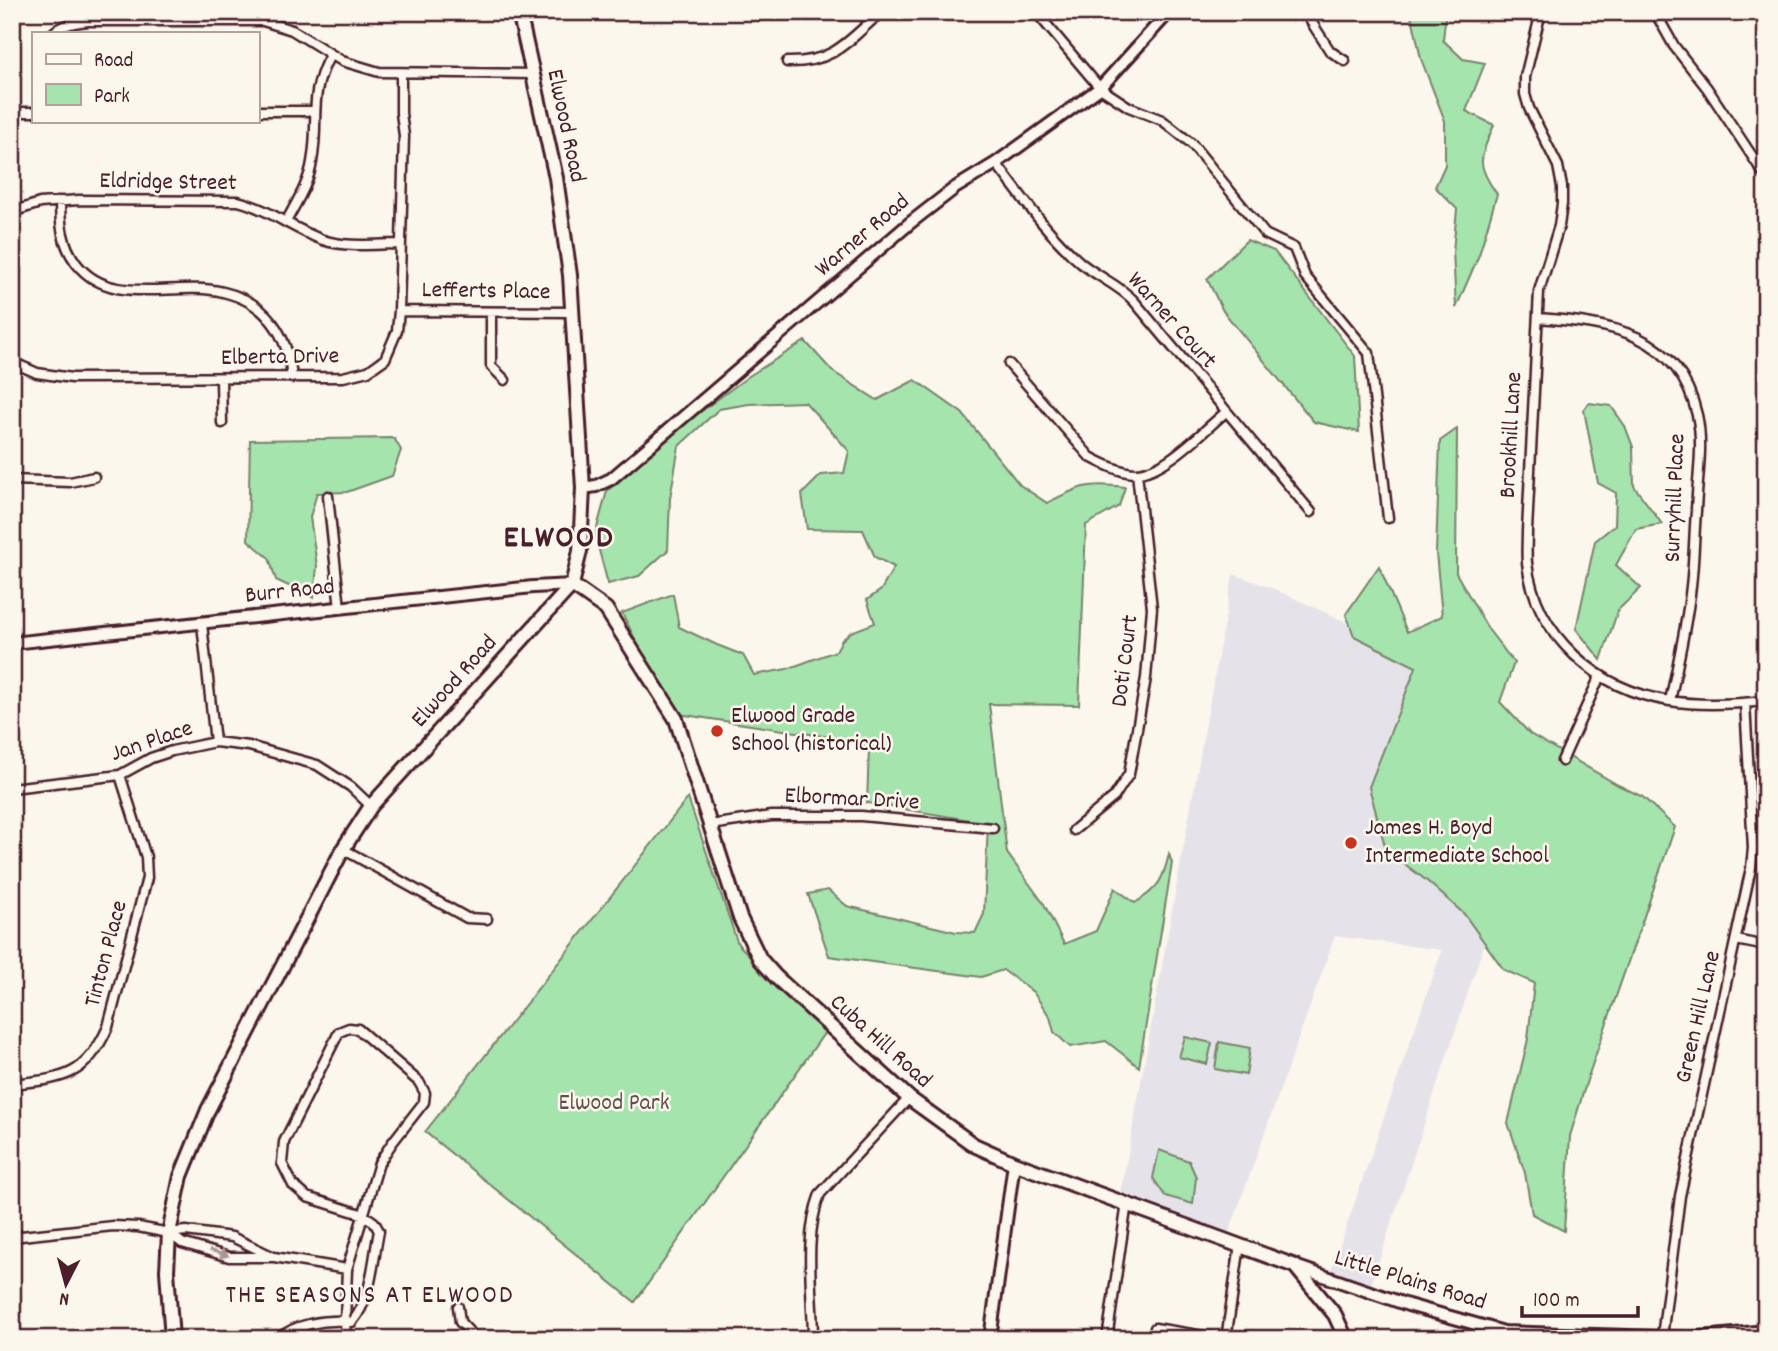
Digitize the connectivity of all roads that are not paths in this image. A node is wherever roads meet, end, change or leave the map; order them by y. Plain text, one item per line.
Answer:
1 (248, 12) edge
2 (519, 12) edge
3 (881, 12) edge
4 (1036, 12) edge
5 (1169, 12) edge
6 (1305, 12) edge
7 (1541, 12) edge
8 (1655, 12) edge
9 (127, 17) edge
10 (263, 21) junction
11 (54, 32) edge
12 (330, 55) junction
13 (1345, 61) dead end
14 (787, 62) dead end
15 (401, 74) junction
16 (533, 74) junction
17 (1100, 88) junction
18 (259, 111) edge
19 (314, 111) junction
20 (12, 112) edge
21 (32, 112) edge
22 (996, 163) junction
23 (1766, 177) edge
24 (61, 201) junction
25 (12, 212) edge
26 (286, 222) junction
27 (400, 244) junction
28 (399, 311) junction
29 (491, 312) junction
30 (571, 312) junction
31 (1538, 318) junction
32 (12, 362) edge
33 (1009, 364) dead end
34 (292, 377) junction
35 (221, 379) junction
36 (505, 380) dead end
37 (1226, 412) junction
38 (222, 423) dead end
39 (1137, 473) junction
40 (94, 477) dead end
41 (12, 480) edge
42 (583, 488) junction
43 (328, 496) dead end
44 (1311, 512) dead end
45 (1388, 518) dead end
46 (572, 585) junction
47 (340, 608) junction
48 (202, 624) junction
49 (12, 643) edge
50 (1600, 676) junction
51 (1670, 701) junction
52 (1766, 701) edge
53 (1745, 703) junction
54 (215, 742) junction
55 (1562, 761) dead end
56 (120, 775) junction
57 (12, 788) edge
58 (371, 806) junction
59 (710, 825) junction
60 (993, 828) dead end
61 (1074, 830) dead end
62 (343, 849) junction
63 (487, 919) dead end
64 (1736, 940) junction
65 (1766, 946) edge
66 (12, 1084) edge
67 (909, 1098) junction
68 (1014, 1163) junction
69 (1127, 1203) junction
70 (364, 1215) junction
71 (169, 1233) junction
72 (12, 1237) edge
73 (1240, 1245) junction
74 (274, 1257) junction
75 (1295, 1266) junction
76 (347, 1269) junction
77 (458, 1307) dead end
78 (345, 1321) junction
79 (1156, 1328) dead end
80 (1766, 1331) edge
81 (1662, 1337) edge
82 (172, 1339) edge
83 (278, 1339) edge
84 (346, 1339) edge
85 (476, 1339) edge
86 (813, 1339) edge
87 (990, 1339) edge
88 (1107, 1339) edge
89 (1224, 1339) edge
90 (1346, 1339) edge

1 - 10 street
2 - 16 main road, Elwood Road
3 - 14 street
4 - 17 street
5 - 17 street, Warner Road
6 - 13 street
7 - 31 street, Brookhill Lane
8 - 23 street
9 - 10 street
9 - 11 street
10 - 12 street
12 - 15 street
12 - 19 street
15 - 16 street
15 - 27 street, Elberta Drive
16 - 30 main road, Elwood Road
17 - 22 street, Warner Road
17 - 45 street
18 - 19 street
19 - 26 street
20 - 21 street
22 - 37 street, Warner Court
22 - 42 street, Warner Road
24 - 25 street, Eldridge Street
24 - 26 street, Eldridge Street
24 - 34 street
26 - 27 street, Eldridge Street
27 - 28 street, Elberta Drive
28 - 29 street, Lefferts Place
28 - 34 street, Elberta Drive
29 - 30 street, Lefferts Place
29 - 36 street
30 - 42 main road, Elwood Road
31 - 50 street, Brookhill Lane
31 - 51 street, Surryhill Place
32 - 35 street, Elberta Drive
33 - 39 street
34 - 35 street, Elberta Drive
35 - 38 street
37 - 39 street
37 - 44 street, Warner Court
39 - 61 street, Doti Court
40 - 41 street
42 - 46 main road, Elwood Road
43 - 47 street
46 - 47 street, Burr Road
46 - 58 main road, Elwood Road
46 - 59 main road, Cuba Hill Road
47 - 48 street, Burr Road
48 - 49 street, Burr Road
48 - 54 street
50 - 51 street, Brookhill Lane
50 - 55 street
51 - 53 street, Brookhill Lane
52 - 53 street, Brookhill Lane
53 - 64 street, Green Hill Lane
54 - 56 street, Jan Place
54 - 58 street, Jan Place
56 - 57 street, Jan Place
56 - 66 street, Tinton Place
58 - 62 main road, Elwood Road
59 - 60 street, Elbormar Drive
59 - 67 main road, Cuba Hill Road
62 - 63 street
62 - 71 main road, Elwood Road
64 - 65 street
64 - 81 street, Green Hill Lane
67 - 68 main road, Cuba Hill Road
67 - 86 street
68 - 69 main road, Cuba Hill Road
68 - 87 street
69 - 73 main road, Cuba Hill Road
69 - 88 street
70 - 70 street
70 - 76 street
70 - 78 street
71 - 72 street
71 - 74 street
71 -> 74 street
71 - 82 main road, Elwood Road
73 - 75 main road, Cuba Hill Road
73 - 89 street
74 - 76 street
75 - 81 street, Little Plains Road
75 - 90 main road, Cuba Hill Road
76 - 78 street
77 - 85 street
78 - 83 street
78 - 84 street
79 - 89 street
80 - 81 street, Little Plains Road

